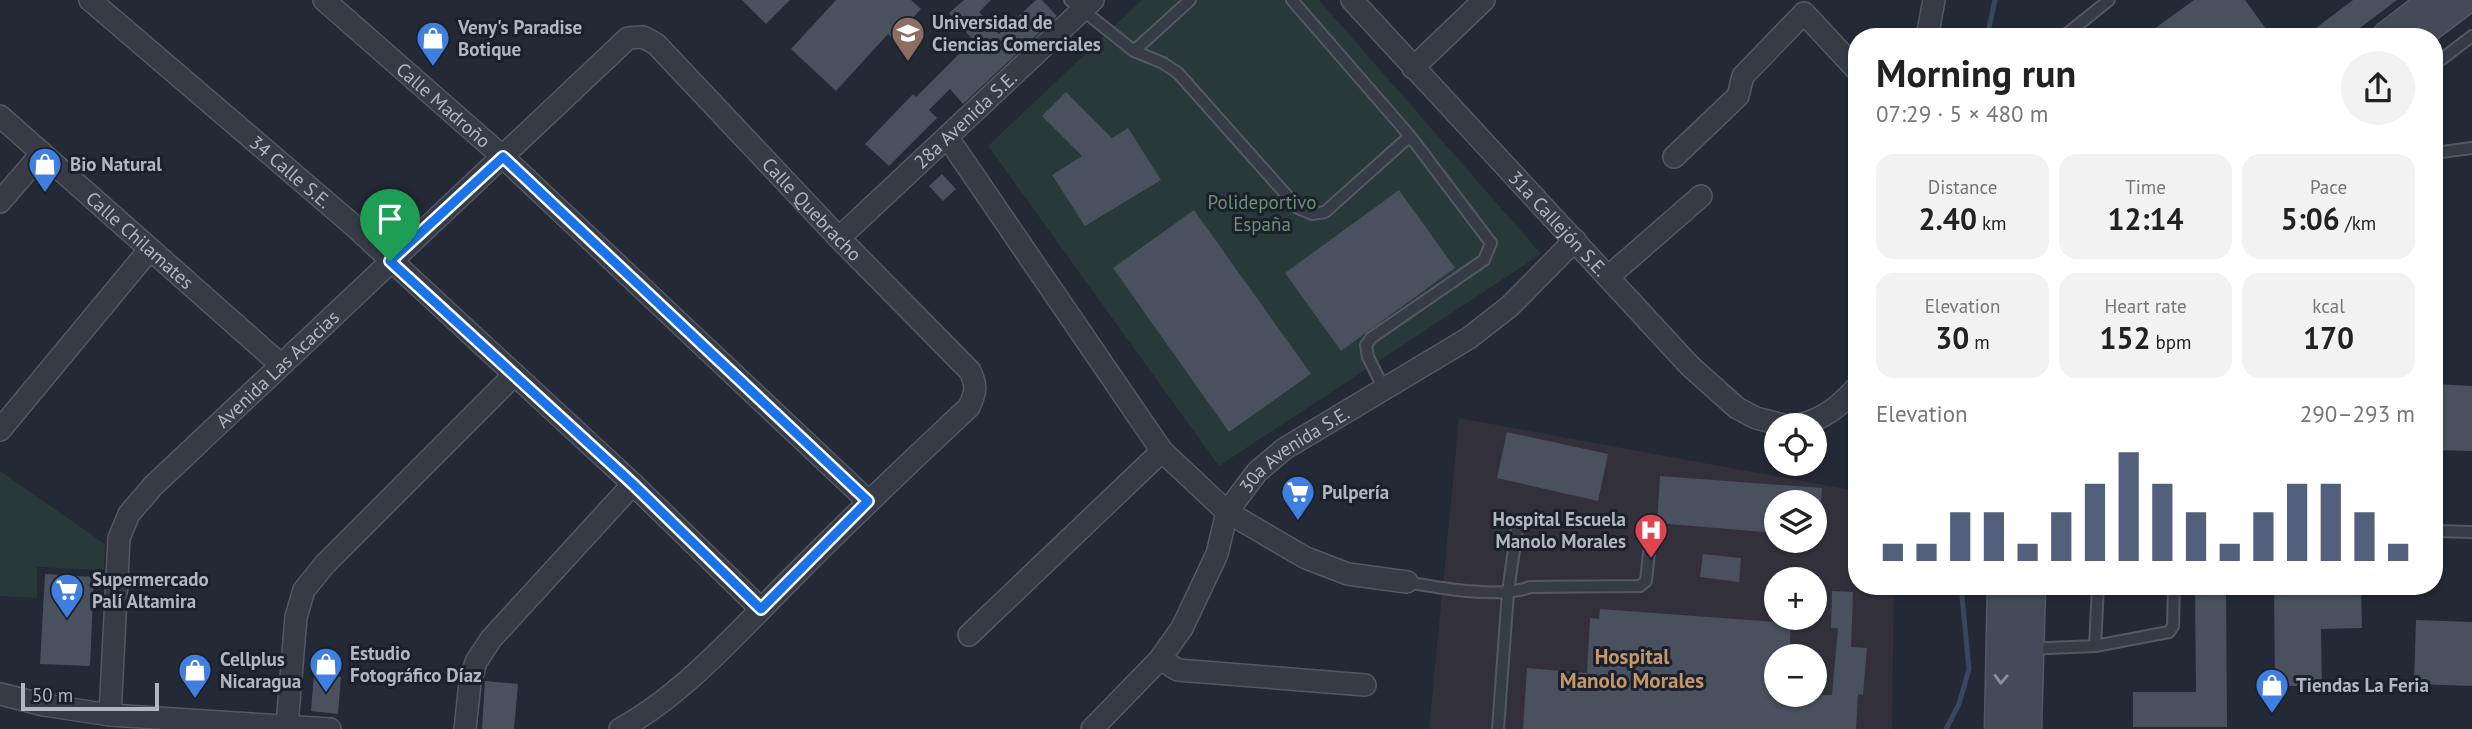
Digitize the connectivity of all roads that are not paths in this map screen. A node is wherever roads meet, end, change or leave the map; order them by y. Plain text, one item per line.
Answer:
1 (90, 0) edge
2 (324, 0) edge
3 (1190, 0) edge
4 (1292, 0) edge
5 (1352, 0) edge
6 (1484, 0) edge
7 (1934, 0) edge
8 (2109, 0) edge
9 (2435, 0) edge
10 (2463, 0) edge
11 (1082, 3) edge
12 (1929, 28) edge
13 (2074, 28) edge
14 (2398, 28) edge
15 (2426, 28) edge
16 (2472, 36) edge
17 (643, 37) joint
18 (1133, 51) junction
19 (2443, 58) edge
20 (1848, 60) edge
21 (1413, 68) junction
22 (0, 116) edge
23 (1410, 136) junction
24 (948, 138) junction
25 (2472, 148) edge
26 (2443, 152) edge
27 (42, 153) junction
28 (503, 157) junction
29 (1674, 157) dead end
30 (1701, 196) dead end
31 (0, 202) edge
32 (839, 238) junction
33 (1575, 240) junction
34 (150, 249) junction
35 (390, 261) junction
36 (1608, 277) junction
37 (280, 365) junction
38 (514, 374) junction
39 (1384, 389) junction
40 (1848, 397) edge
41 (1827, 414) edge
42 (1764, 420) edge
43 (0, 430) edge
44 (1162, 451) junction
45 (633, 484) junction
46 (868, 501) junction
47 (1227, 512) junction
48 (1518, 521) dead end
49 (2443, 531) edge
50 (2472, 532) edge
51 (1649, 553) dead end
52 (1408, 582) joint
53 (1508, 592) junction
54 (2005, 595) edge
55 (2028, 595) edge
56 (2098, 595) edge
57 (2174, 595) edge
58 (761, 609) junction
59 (969, 635) dead end
60 (2095, 646) junction
61 (2015, 648) junction
62 (1160, 659) junction
63 (1365, 685) dead end
64 (0, 694) edge
65 (110, 715) junction
66 (287, 725) junction
67 (330, 729) edge
68 (465, 729) edge
69 (620, 729) edge
70 (1092, 729) edge
71 (1497, 729) edge
72 (2000, 729) edge
73 (2026, 729) edge

1 - 35 street, 34 Calle S.E.
2 - 28 street, Calle Madroño
3 - 18 lane
4 - 23 lane
5 - 21 street, 31a Callejón S.E.
6 - 21 street
7 - 12 street
8 - 13 lane
9 - 14 main road
10 - 15 main road
11 - 18 lane
11 - 24 street, 28a Avenida S.E.
16 - 19 lane
17 - 28 street, Avenida Las Acacias
17 - 32 street, Calle Quebracho
18 - 23 lane
20 - 29 street
21 - 33 street, 31a Callejón S.E.
22 - 27 street, Calle Chilamates
23 - 39 lane
24 - 32 street, 28a Avenida S.E.
24 - 44 street
25 - 26 lane
27 - 31 street
27 - 34 street, Calle Chilamates
28 - 35 street, Avenida Las Acacias
28 - 46 street, Calle Madroño
30 - 36 street
32 - 46 street, Calle Quebracho
33 - 36 street, 31a Callejón S.E.
33 - 39 street, 30a Avenida S.E.
34 - 37 street, Calle Chilamates
34 - 43 street
35 - 37 street, Avenida Las Acacias
35 - 38 street, 34 Calle S.E.
36 - 42 street, 31a Callejón S.E.
37 - 65 street, Avenida Las Acacias
38 - 45 street, 34 Calle S.E.
38 - 66 street
39 - 47 street, 30a Avenida S.E.
40 - 41 street
44 - 47 street
44 - 59 street
45 - 58 street, 34 Calle S.E.
45 - 68 street
46 - 58 street
47 - 52 street
47 - 62 street, 30a Avenida S.E.
48 - 53 lane
49 - 50 lane
51 - 53 lane
52 - 53 lane
53 - 71 lane
54 - 61 main road
55 - 61 main road
56 - 60 lane
57 - 60 lane
58 - 69 street
60 - 61 lane
61 -> 72 main road
61 - 73 main road
62 - 63 street
62 - 70 street, 30a Avenida S.E.
64 - 65 street
65 - 66 street
66 - 67 street

